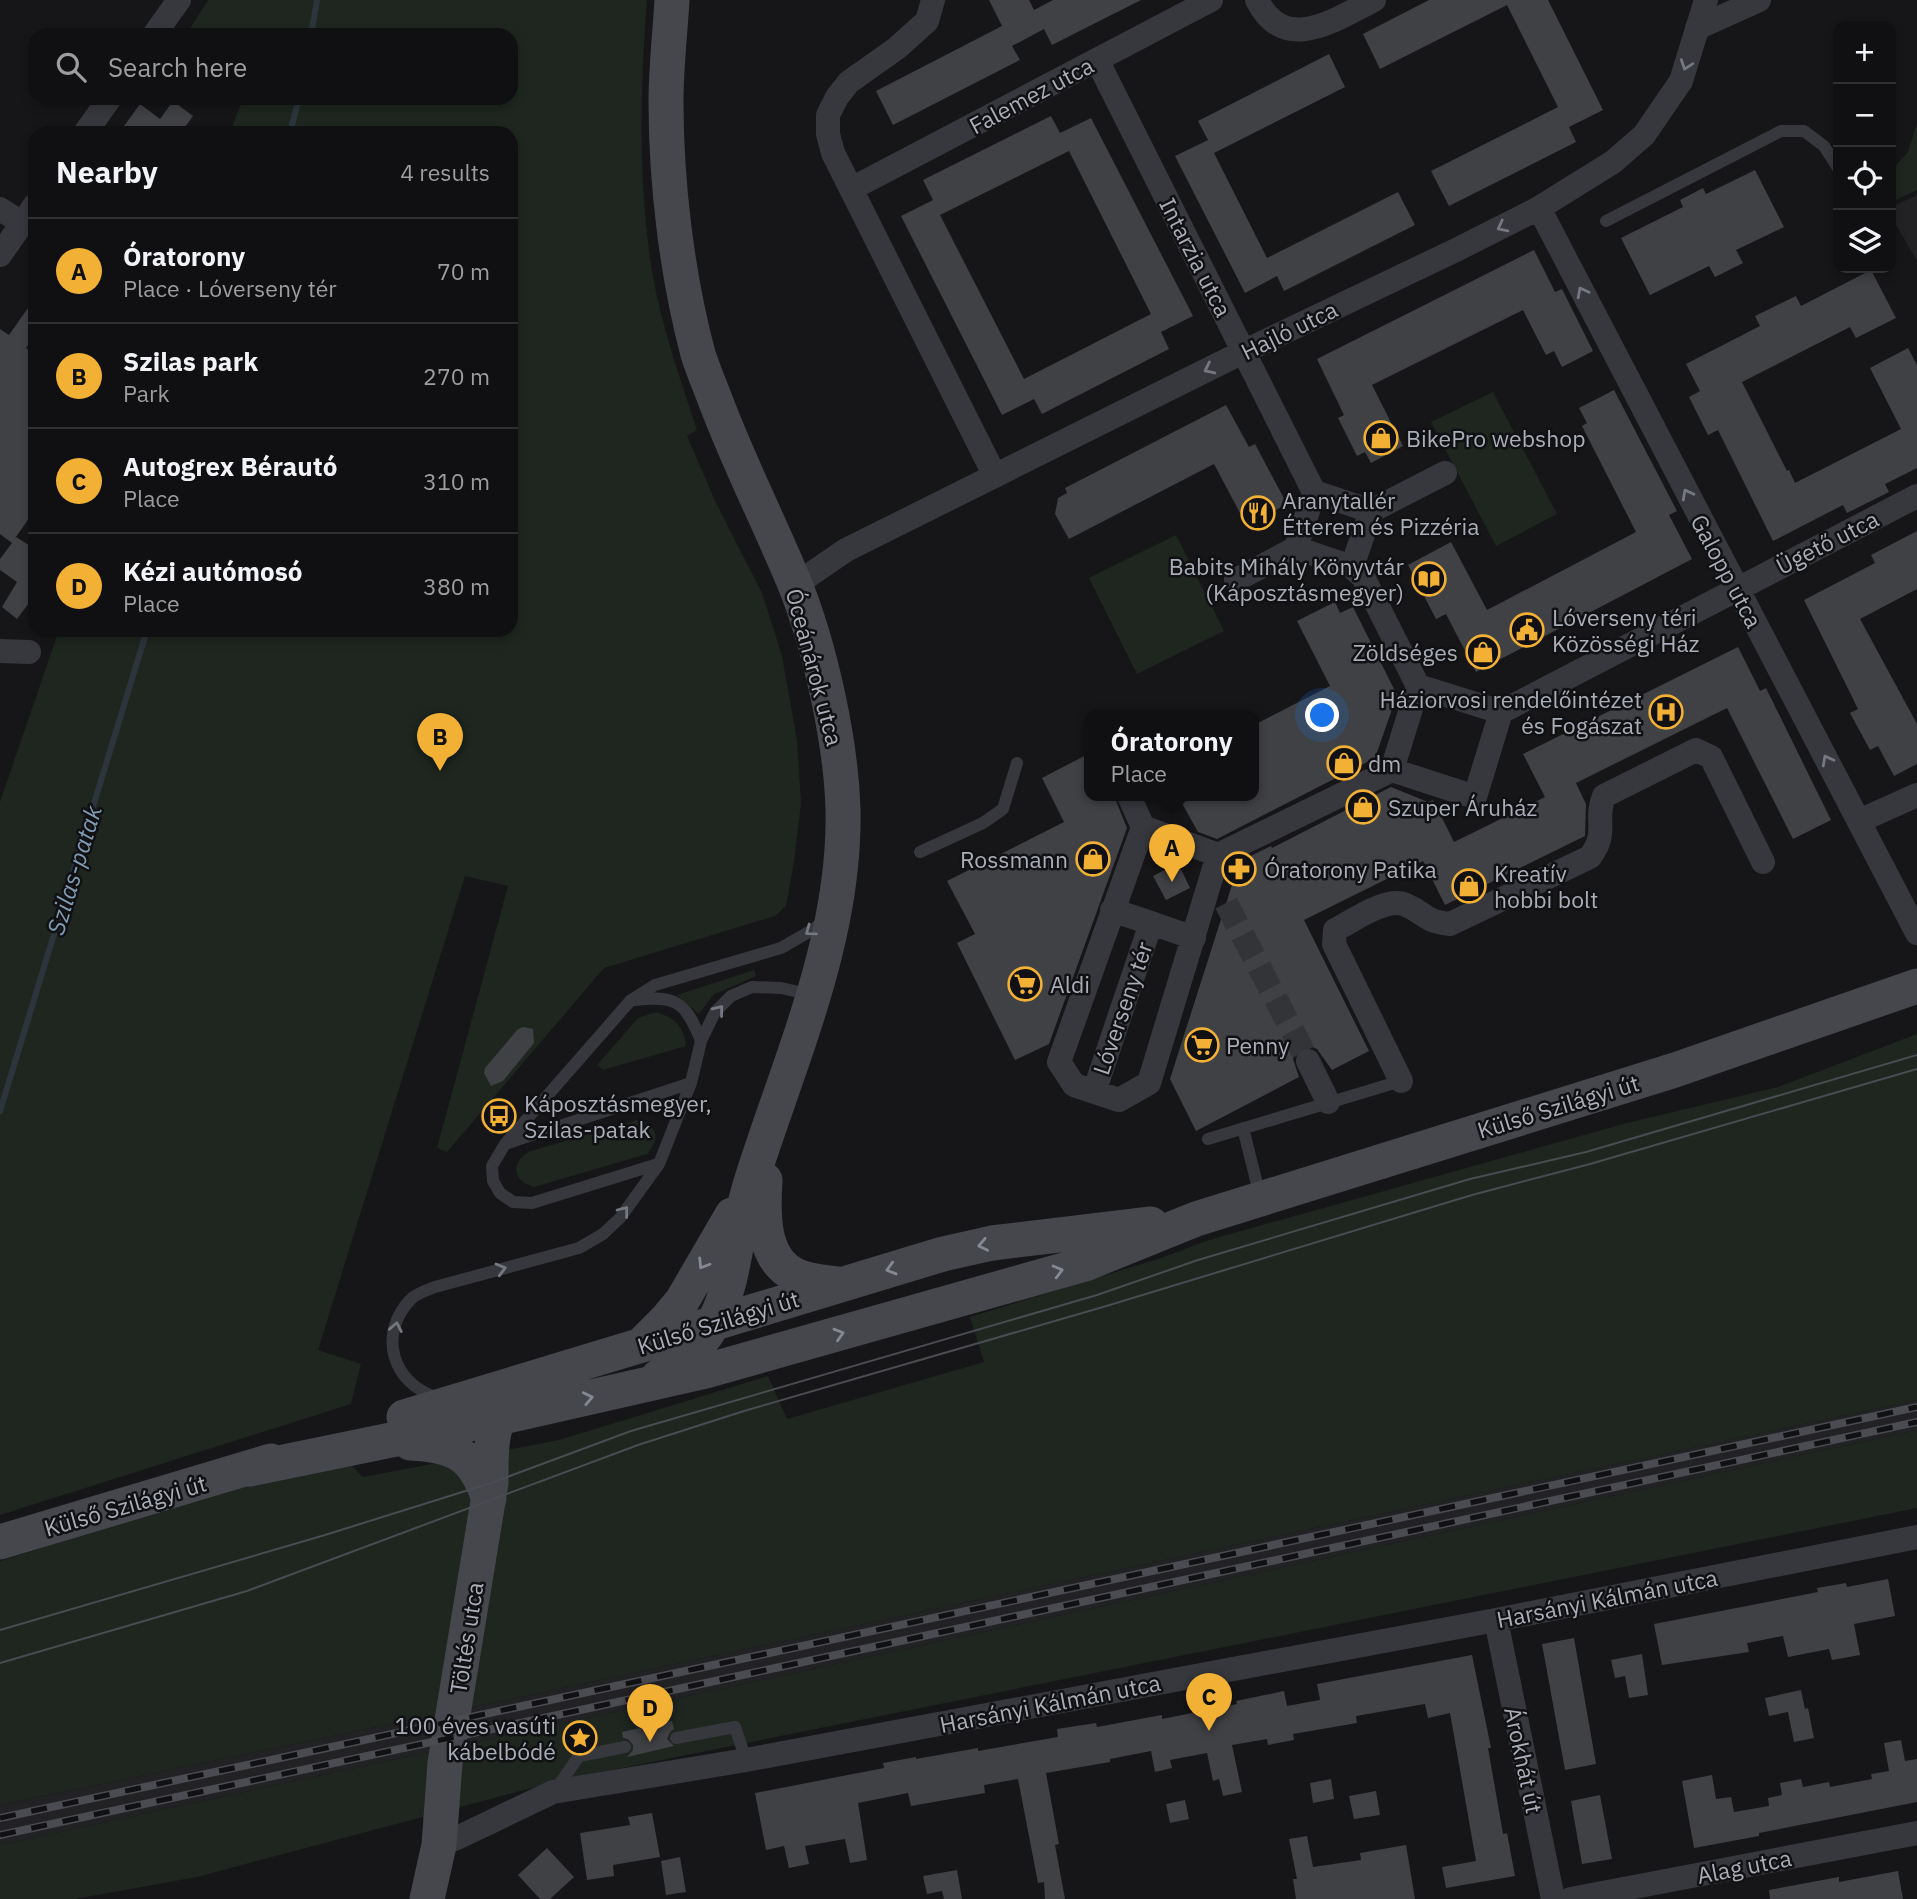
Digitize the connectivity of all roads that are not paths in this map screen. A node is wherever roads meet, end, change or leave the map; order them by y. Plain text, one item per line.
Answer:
1 (178, 0) edge
2 (672, 0) edge
3 (933, 0) edge
4 (1211, 0) edge
5 (1257, 0) edge
6 (1374, 0) edge
7 (1706, 0) edge
8 (1759, 0) edge
9 (159, 28) edge
10 (1697, 28) junction
11 (1097, 60) junction
12 (105, 105) edge
13 (90, 126) edge
14 (1833, 160) edge
15 (851, 189) junction
16 (1539, 208) junction
17 (0, 209) edge
18 (28, 214) edge
19 (28, 215) edge
20 (1606, 221) dead end
21 (0, 254) edge
22 (1243, 352) junction
23 (1445, 473) dead end
24 (995, 476) junction
25 (1314, 492) junction
26 (1917, 496) edge
27 (1371, 511) junction
28 (1296, 548) junction
29 (1352, 567) junction
30 (1236, 580) dead end
31 (795, 585) junction
32 (1737, 590) junction
33 (0, 651) edge
34 (29, 652) dead end
35 (1418, 686) junction
36 (1501, 712) junction
37 (1017, 763) dead end
38 (1392, 770) junction
39 (1917, 796) edge
40 (1131, 801) edge
41 (1859, 821) junction
42 (1143, 827) junction
43 (920, 852) dead end
44 (1763, 862) dead end
45 (1216, 865) junction
46 (1226, 903) tunnel mouth
47 (836, 909) junction
48 (1112, 910) junction
49 (1151, 923) junction
50 (1917, 933) edge
51 (1194, 938) junction
52 (1917, 986) edge
53 (812, 995) junction
54 (631, 1000) junction
55 (701, 1041) junction
56 (1307, 1061) tunnel mouth
57 (1401, 1081) joint
58 (691, 1083) junction
59 (1094, 1092) junction
60 (1328, 1102) junction
61 (1243, 1128) junction
62 (769, 1129) junction
63 (1208, 1139) dead end
64 (505, 1144) junction
65 (659, 1164) junction
66 (750, 1185) junction
67 (1261, 1199) junction
68 (1196, 1219) junction
69 (838, 1284) junction
70 (722, 1313) junction
71 (639, 1346) junction
72 (774, 1353) junction
73 (545, 1375) junction
74 (639, 1387) junction
75 (456, 1400) junction
76 (537, 1409) junction
77 (498, 1418) junction
78 (375, 1441) junction
79 (250, 1468) junction
80 (490, 1491) junction
81 (1917, 1538) edge
82 (0, 1542) edge
83 (1496, 1620) junction
84 (676, 1738) dead end
85 (625, 1747) dead end
86 (746, 1760) junction
87 (553, 1792) junction
88 (1917, 1833) edge
89 (439, 1844) junction
90 (427, 1899) edge
91 (1553, 1899) edge
92 (1571, 1899) edge

1 - 9 street
2 - 31 street, Óceánárok utca
3 - 15 street
4 - 11 street, Falemez utca
5 - 6 street
7 - 10 street, Hajló utca
8 - 10 street
10 -> 16 street, Hajló utca
11 - 15 street, Falemez utca
11 - 22 street, Intarzia utca
12 - 13 street
14 - 20 lane
15 - 24 street
16 -> 22 street, Hajló utca
32 -> 16 street, Galopp utca
17 - 18 street
19 - 21 street
22 -> 24 street, Hajló utca
22 - 25 street, Intarzia utca
23 - 27 street
24 - 31 street, Hajló utca
25 - 27 street
25 - 28 street
26 - 32 street, Ügető utca
27 - 29 street
28 - 29 street
28 - 30 street
29 - 35 street
31 - 47 street, Óceánárok utca
32 - 36 street
41 -> 32 street, Galopp utca
33 - 34 street
35 - 36 street
35 - 38 street
36 - 38 street
37 - 43 lane
38 - 45 street
39 - 41 street
40 - 42 street
41 - 50 street, Galopp utca
42 - 45 street
42 - 48 street, Lóverseny tér
44 - 57 street
45 - 46 street
45 - 51 street, Lóverseny tér
47 - 53 street, Óceánárok utca
47 -> 54 lane
48 - 49 street, Lóverseny tér
48 - 59 street, Lóverseny tér
49 - 51 street, Lóverseny tér
49 - 59 street, Lóverseny tér
51 - 59 street, Lóverseny tér
52 - 67 street, Külső Szilágyi út
55 -> 53 lane
53 - 62 street, Óceánárok utca
54 - 55 lane
54 - 64 lane
55 - 58 lane
56 - 60 street
57 - 60 lane
58 - 64 lane
58 - 65 lane
60 - 61 lane
61 - 63 lane
61 - 67 lane
62 - 66 street, Óceánárok utca
62 - 69 street
64 - 65 lane
75 -> 65 lane
66 - 70 street, Óceánárok utca
66 -> 71 street
67 - 68 street, Külső Szilágyi út
68 -> 69 street, Külső Szilágyi út
72 -> 68 street, Külső Szilágyi út
69 - 70 street, Külső Szilágyi út
70 - 71 street, Külső Szilágyi út
70 - 72 street
70 - 74 street
71 - 73 street, Külső Szilágyi út
72 - 74 street, Külső Szilágyi út
73 - 75 street, Külső Szilágyi út
73 - 77 street
76 -> 74 street, Külső Szilágyi út
75 - 79 street, Külső Szilágyi út
76 - 77 street, Külső Szilágyi út
76 - 80 street
77 - 78 street, Külső Szilágyi út
77 - 80 street, Töltés utca
78 - 79 street, Külső Szilágyi út
78 - 80 street
79 - 82 street, Külső Szilágyi út
80 - 89 street, Töltés utca
81 - 83 street, Harsányi Kálmán utca
83 - 86 street, Harsányi Kálmán utca
83 - 91 street, Árokhát út
84 - 86 lane
85 - 87 lane
86 - 87 street, Harsányi Kálmán utca
87 - 89 street, Harsányi Kálmán utca
88 - 92 street, Alag utca
89 - 90 street, Töltés utca

